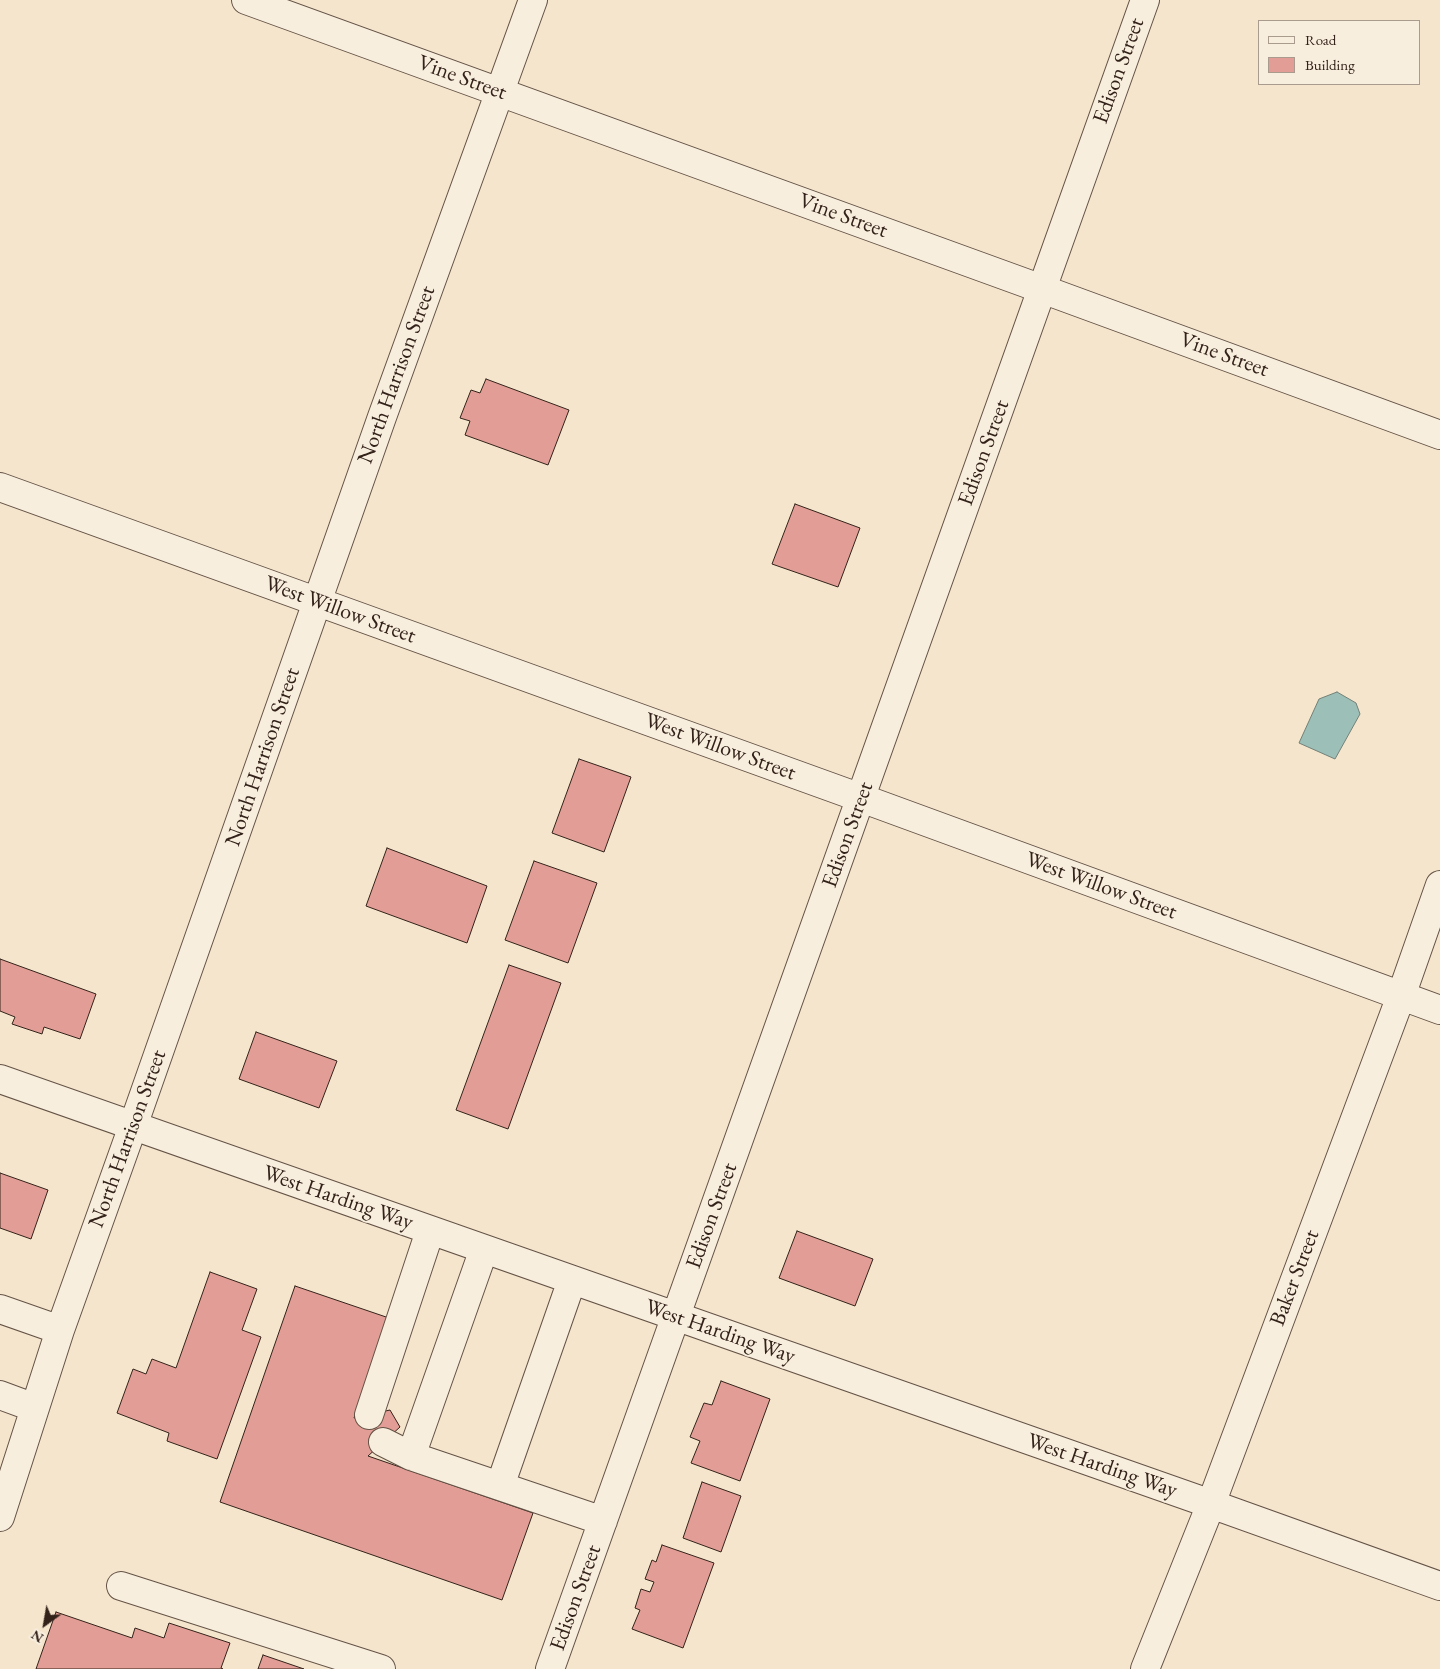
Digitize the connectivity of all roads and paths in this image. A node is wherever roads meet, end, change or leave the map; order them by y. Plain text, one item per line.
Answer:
1 (246, 0) edge
2 (533, 0) edge
3 (1145, 0) edge
4 (500, 92) junction
5 (1042, 289) junction
6 (1440, 435) edge
7 (0, 487) edge
8 (317, 602) junction
9 (861, 798) junction
10 (1440, 885) edge
11 (1401, 996) junction
12 (1440, 1010) edge
13 (0, 1079) edge
14 (134, 1126) junction
15 (430, 1231) junction
16 (484, 1250) junction
17 (572, 1280) junction
18 (0, 1309) edge
19 (676, 1317) junction
20 (60, 1330) junction
21 (0, 1395) edge
22 (35, 1408) junction
23 (369, 1415) dead end
24 (383, 1442) dead end
25 (411, 1456) junction
26 (500, 1486) junction
27 (1211, 1504) junction
28 (0, 1517) edge
29 (603, 1521) junction
30 (121, 1586) dead end
31 (1440, 1586) edge
32 (381, 1669) edge
33 (550, 1669) edge
34 (1145, 1669) edge

1 - 4 street, Vine Street
2 - 4 street, North Harrison Street
3 - 5 street, Edison Street
4 - 5 street, Vine Street
4 - 8 street, North Harrison Street
5 - 6 street, Vine Street
5 - 9 street, Edison Street
7 - 8 street, West Willow Street
8 - 9 street, West Willow Street
8 - 14 street, North Harrison Street
9 - 11 street, West Willow Street
9 - 19 street, Edison Street
10 - 11 street, Baker Street
11 - 12 street, West Willow Street
11 - 27 street, Baker Street
13 - 14 street, West Harding Way
14 - 15 street, West Harding Way
14 - 20 street, North Harrison Street
15 - 16 street, West Harding Way
15 - 23 street
16 - 17 street, West Harding Way
16 - 25 street
17 - 19 street, West Harding Way
17 - 26 street
18 - 20 street
19 - 27 street, West Harding Way
19 - 29 street, Edison Street
20 - 22 street, North Harrison Street
21 - 22 street
22 - 28 street, North Harrison Street
24 - 25 street
25 - 26 street
26 - 29 street
27 - 31 street, West Harding Way
27 - 34 street, Baker Street
29 - 33 street, Edison Street
30 - 32 street

